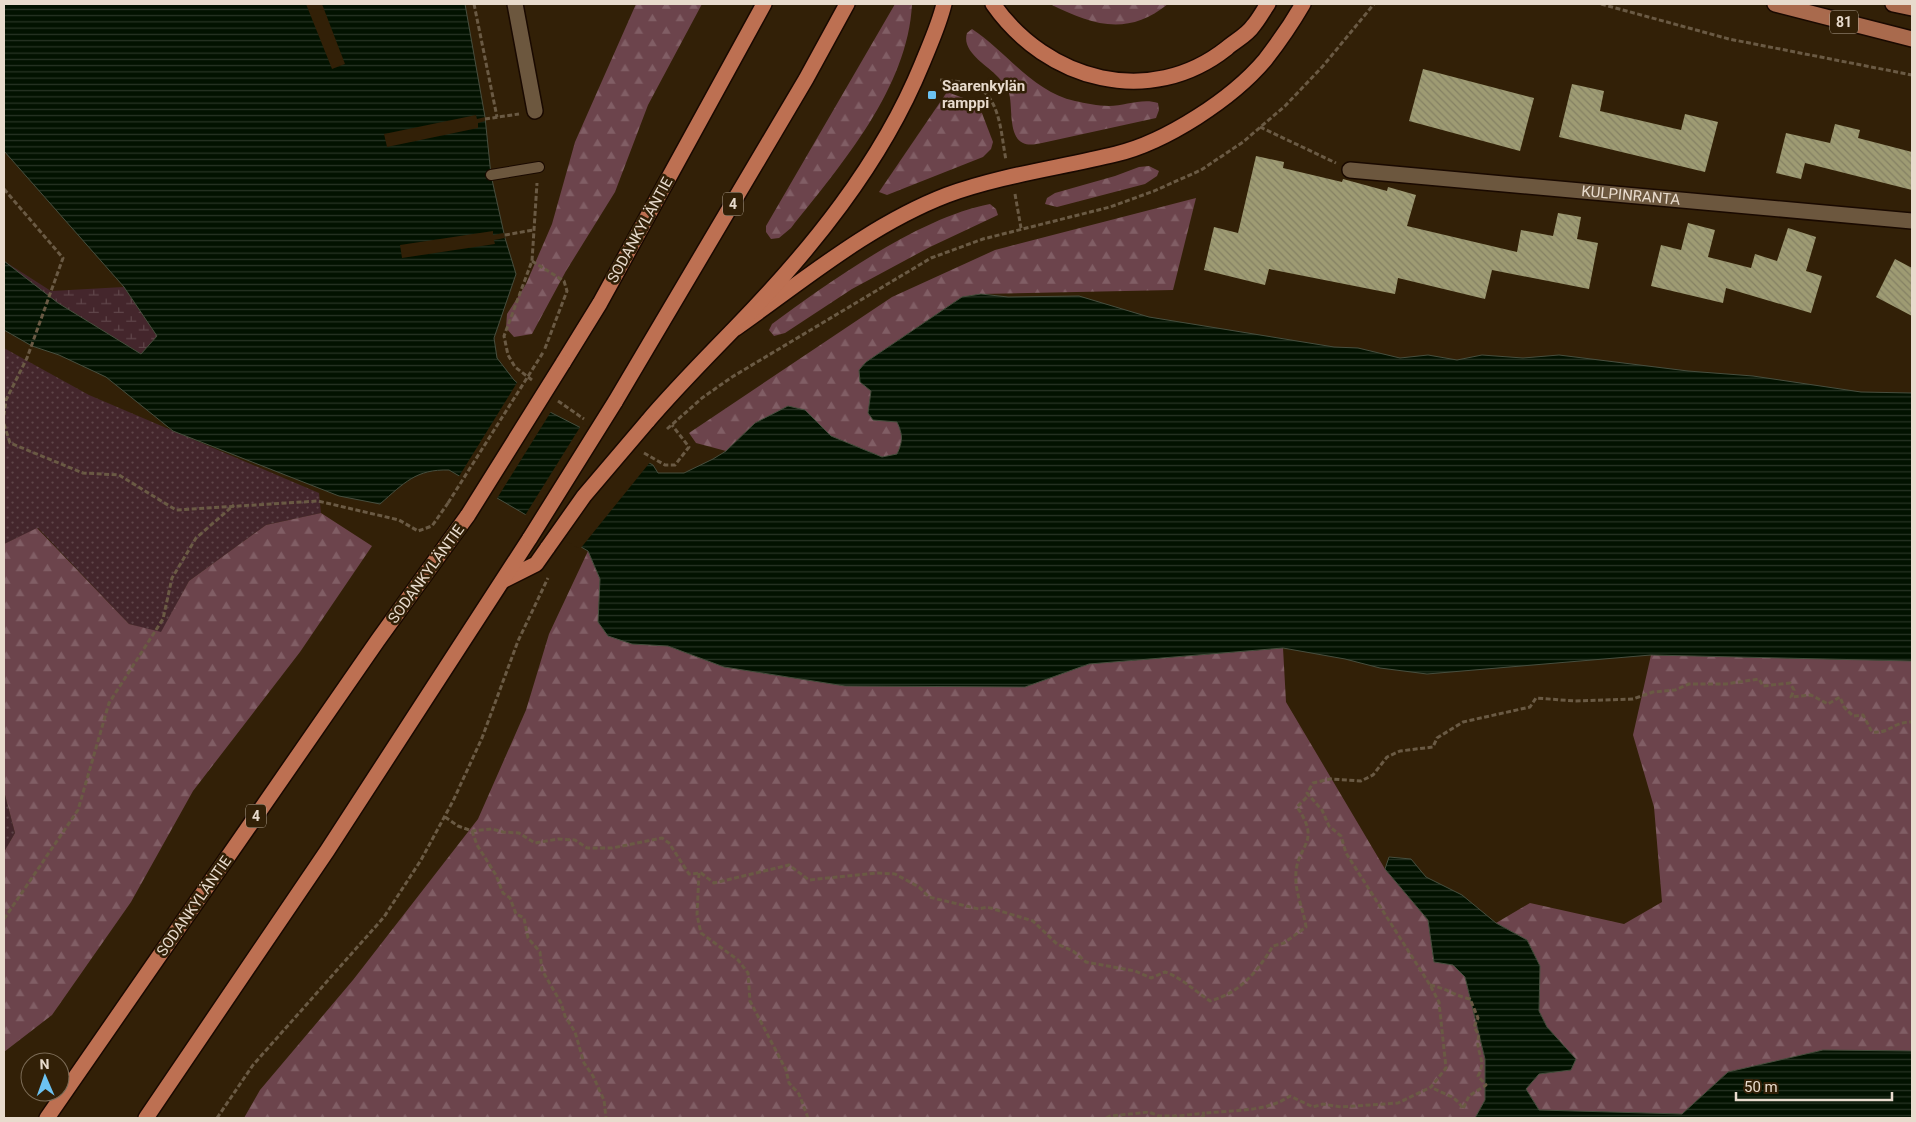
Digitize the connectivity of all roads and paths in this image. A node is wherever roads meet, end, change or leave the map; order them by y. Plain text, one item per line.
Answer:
1 (474, 4) edge
2 (515, 4) edge
3 (764, 4) edge
4 (847, 4) edge
5 (944, 4) edge
6 (993, 4) edge
7 (1268, 4) edge
8 (1303, 4) edge
9 (1374, 4) edge
10 (1601, 4) edge
11 (1775, 4) edge
12 (1893, 4) edge
13 (1912, 8) edge
14 (1912, 39) edge
15 (1912, 75) edge
16 (940, 80) dead end
17 (535, 111) joint
18 (497, 117) junction
19 (485, 119) dead end
20 (1260, 127) junction
21 (1007, 163) dead end
22 (539, 167) joint
23 (1350, 170) joint
24 (491, 176) dead end
25 (4, 188) edge
26 (1015, 193) dead end
27 (1912, 221) edge
28 (1022, 228) junction
29 (533, 230) junction
30 (505, 236) dead end
31 (736, 328) junction
32 (4, 415) edge
33 (4, 424) edge
34 (672, 425) junction
35 (663, 432) dead end
36 (675, 465) dead end
37 (235, 504) junction
38 (549, 576) dead end
39 (503, 581) junction
40 (1912, 722) edge
41 (1309, 795) junction
42 (445, 817) junction
43 (472, 831) junction
44 (699, 873) junction
45 (4, 919) edge
46 (1430, 985) junction
47 (1431, 1087) junction
48 (1206, 1112) junction
49 (47, 1118) edge
50 (146, 1118) edge
51 (217, 1118) edge
52 (606, 1118) edge
53 (808, 1118) edge
54 (1106, 1118) edge
55 (1201, 1118) edge

1 - 18 path
2 - 17 street
3 - 49 highway, SODANKYLÄNTIE / 4, bridge
4 - 39 highway, 4, bridge
5 - 31 highway
6 - 7 highway
8 - 31 highway
9 - 20 path
10 - 15 path
11 - 14 main road, 81
12 - 13 main road
16 - 21 path
17 - 18 path
18 - 19 path
20 - 23 path
20 - 28 path
22 - 24 lane
22 - 29 path
23 - 27 street, KULPINRANTA
25 - 32 path
26 - 28 path
28 - 34 path
29 - 30 path
29 - 37 path, bridge
31 - 39 highway, bridge
33 - 37 path
34 - 35 path
34 - 36 path
37 - 45 path
38 - 42 path
39 - 50 highway, 4
40 - 41 path
41 - 44 path
41 - 46 path
42 - 43 path
42 - 51 path
43 - 44 path
43 - 52 path
44 - 53 path
46 - 47 path
46 - 47 path
47 - 48 path
48 - 54 path
48 - 55 path

